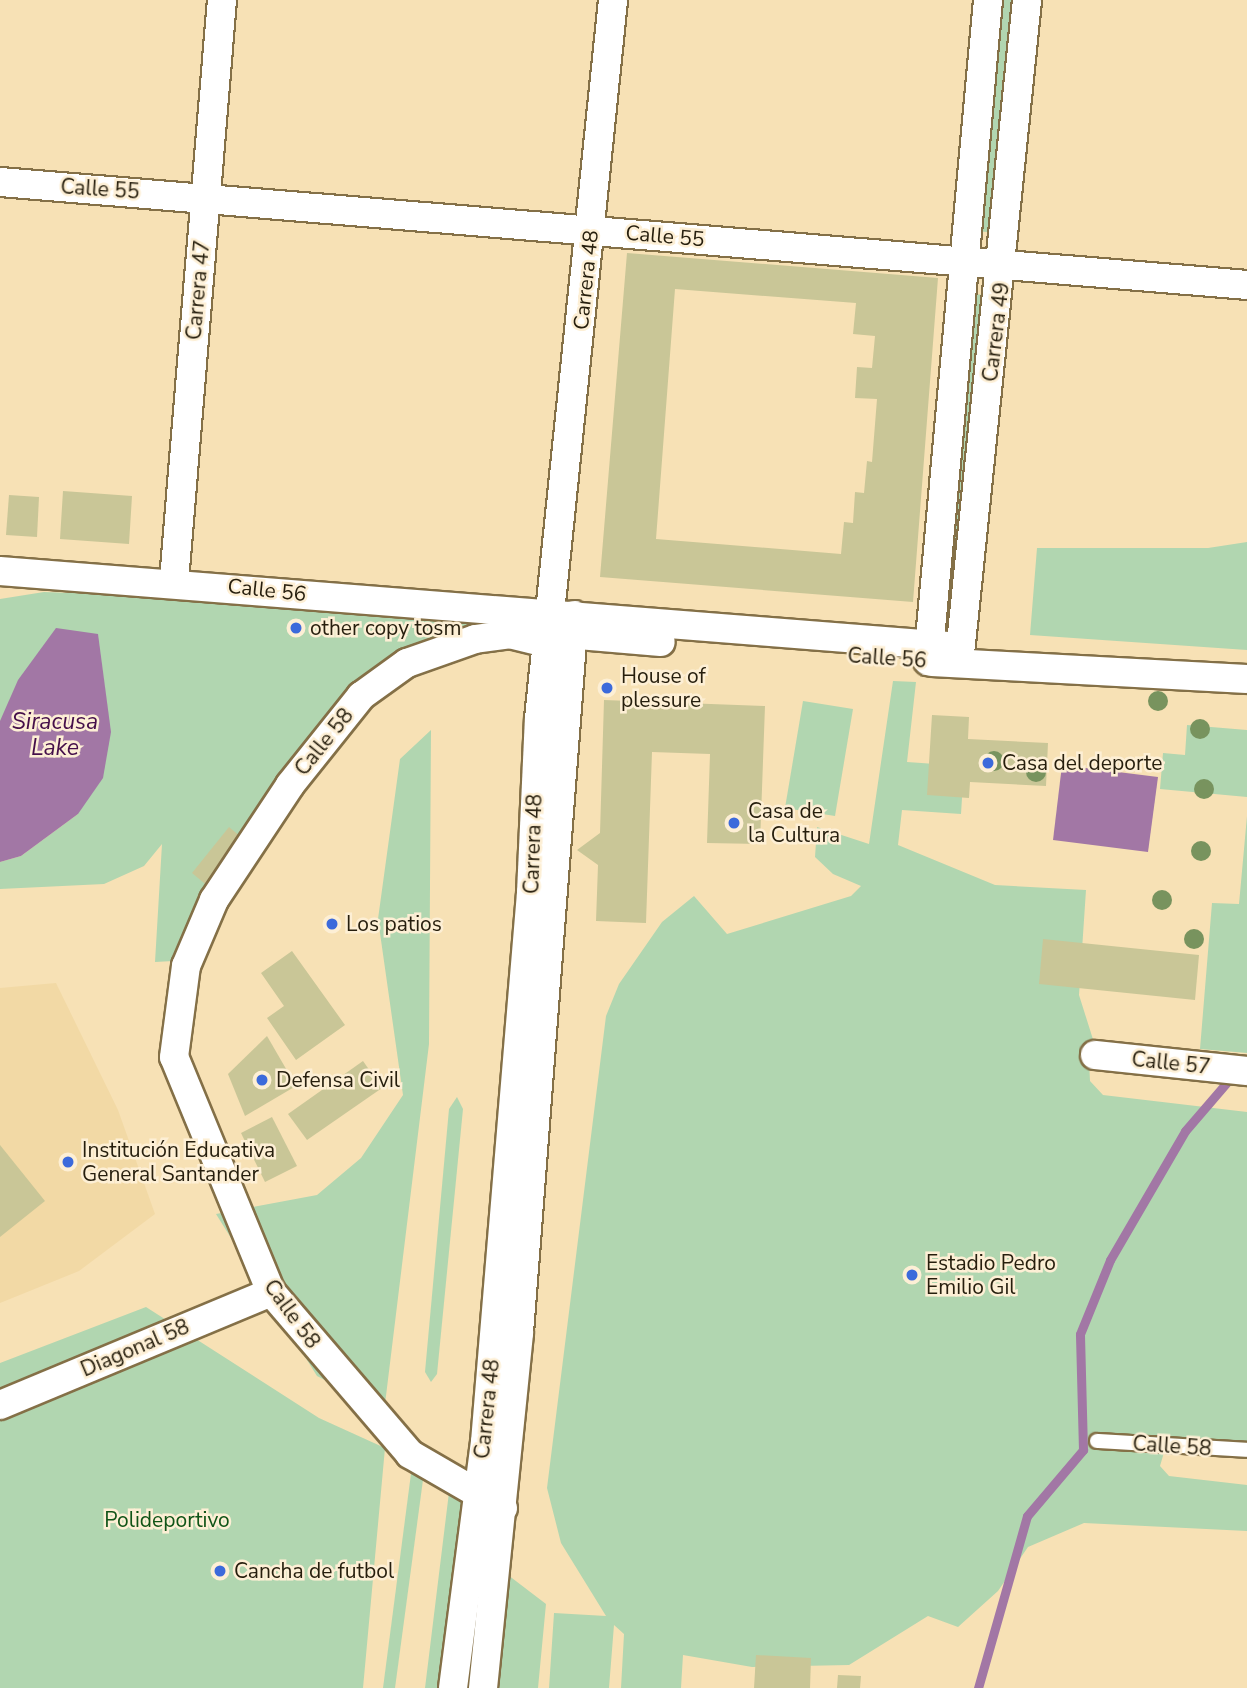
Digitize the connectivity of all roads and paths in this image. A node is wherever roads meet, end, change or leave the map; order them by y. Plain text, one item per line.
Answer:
1 (222, 0) edge
2 (613, 0) edge
3 (988, 0) edge
4 (1027, 0) edge
5 (0, 182) edge
6 (205, 196) junction
7 (591, 229) junction
8 (966, 264) junction
9 (1004, 267) junction
10 (1247, 285) edge
11 (0, 571) edge
12 (174, 581) junction
13 (555, 630) junction
14 (929, 654) junction
15 (959, 655) junction
16 (1247, 679) edge
17 (1095, 1055) dead end
18 (1247, 1071) edge
19 (271, 1292) junction
20 (0, 1405) edge
21 (1097, 1441) dead end
22 (1247, 1450) edge
23 (490, 1503) junction
24 (453, 1688) edge
25 (483, 1688) edge

1 - 6 street, Carrera 47
2 - 7 street, Carrera 48
3 - 8 street, Carrera 49
4 - 9 street, Carrera 49
5 - 6 street, Calle 55
6 - 7 street, Calle 55
6 - 12 street, Carrera 47
7 - 8 street, Calle 55
7 - 13 street, Carrera 48
8 - 9 street, Calle 55
8 - 14 street, Carrera 49
9 - 10 street, Calle 55
9 - 15 street, Carrera 49
11 - 12 street, Calle 56
12 - 13 street, Calle 56
13 - 14 street, Calle 56
13 - 19 street, Calle 58
13 - 23 street, Carrera 48
14 - 15 street, Calle 56
15 - 16 street, Calle 56
17 - 18 street, Calle 57
19 - 20 street, Diagonal 58
19 - 23 street, Calle 58
21 - 22 lane, Calle 58
23 - 24 street, Carrera 48
23 - 25 street, Carrera 48

